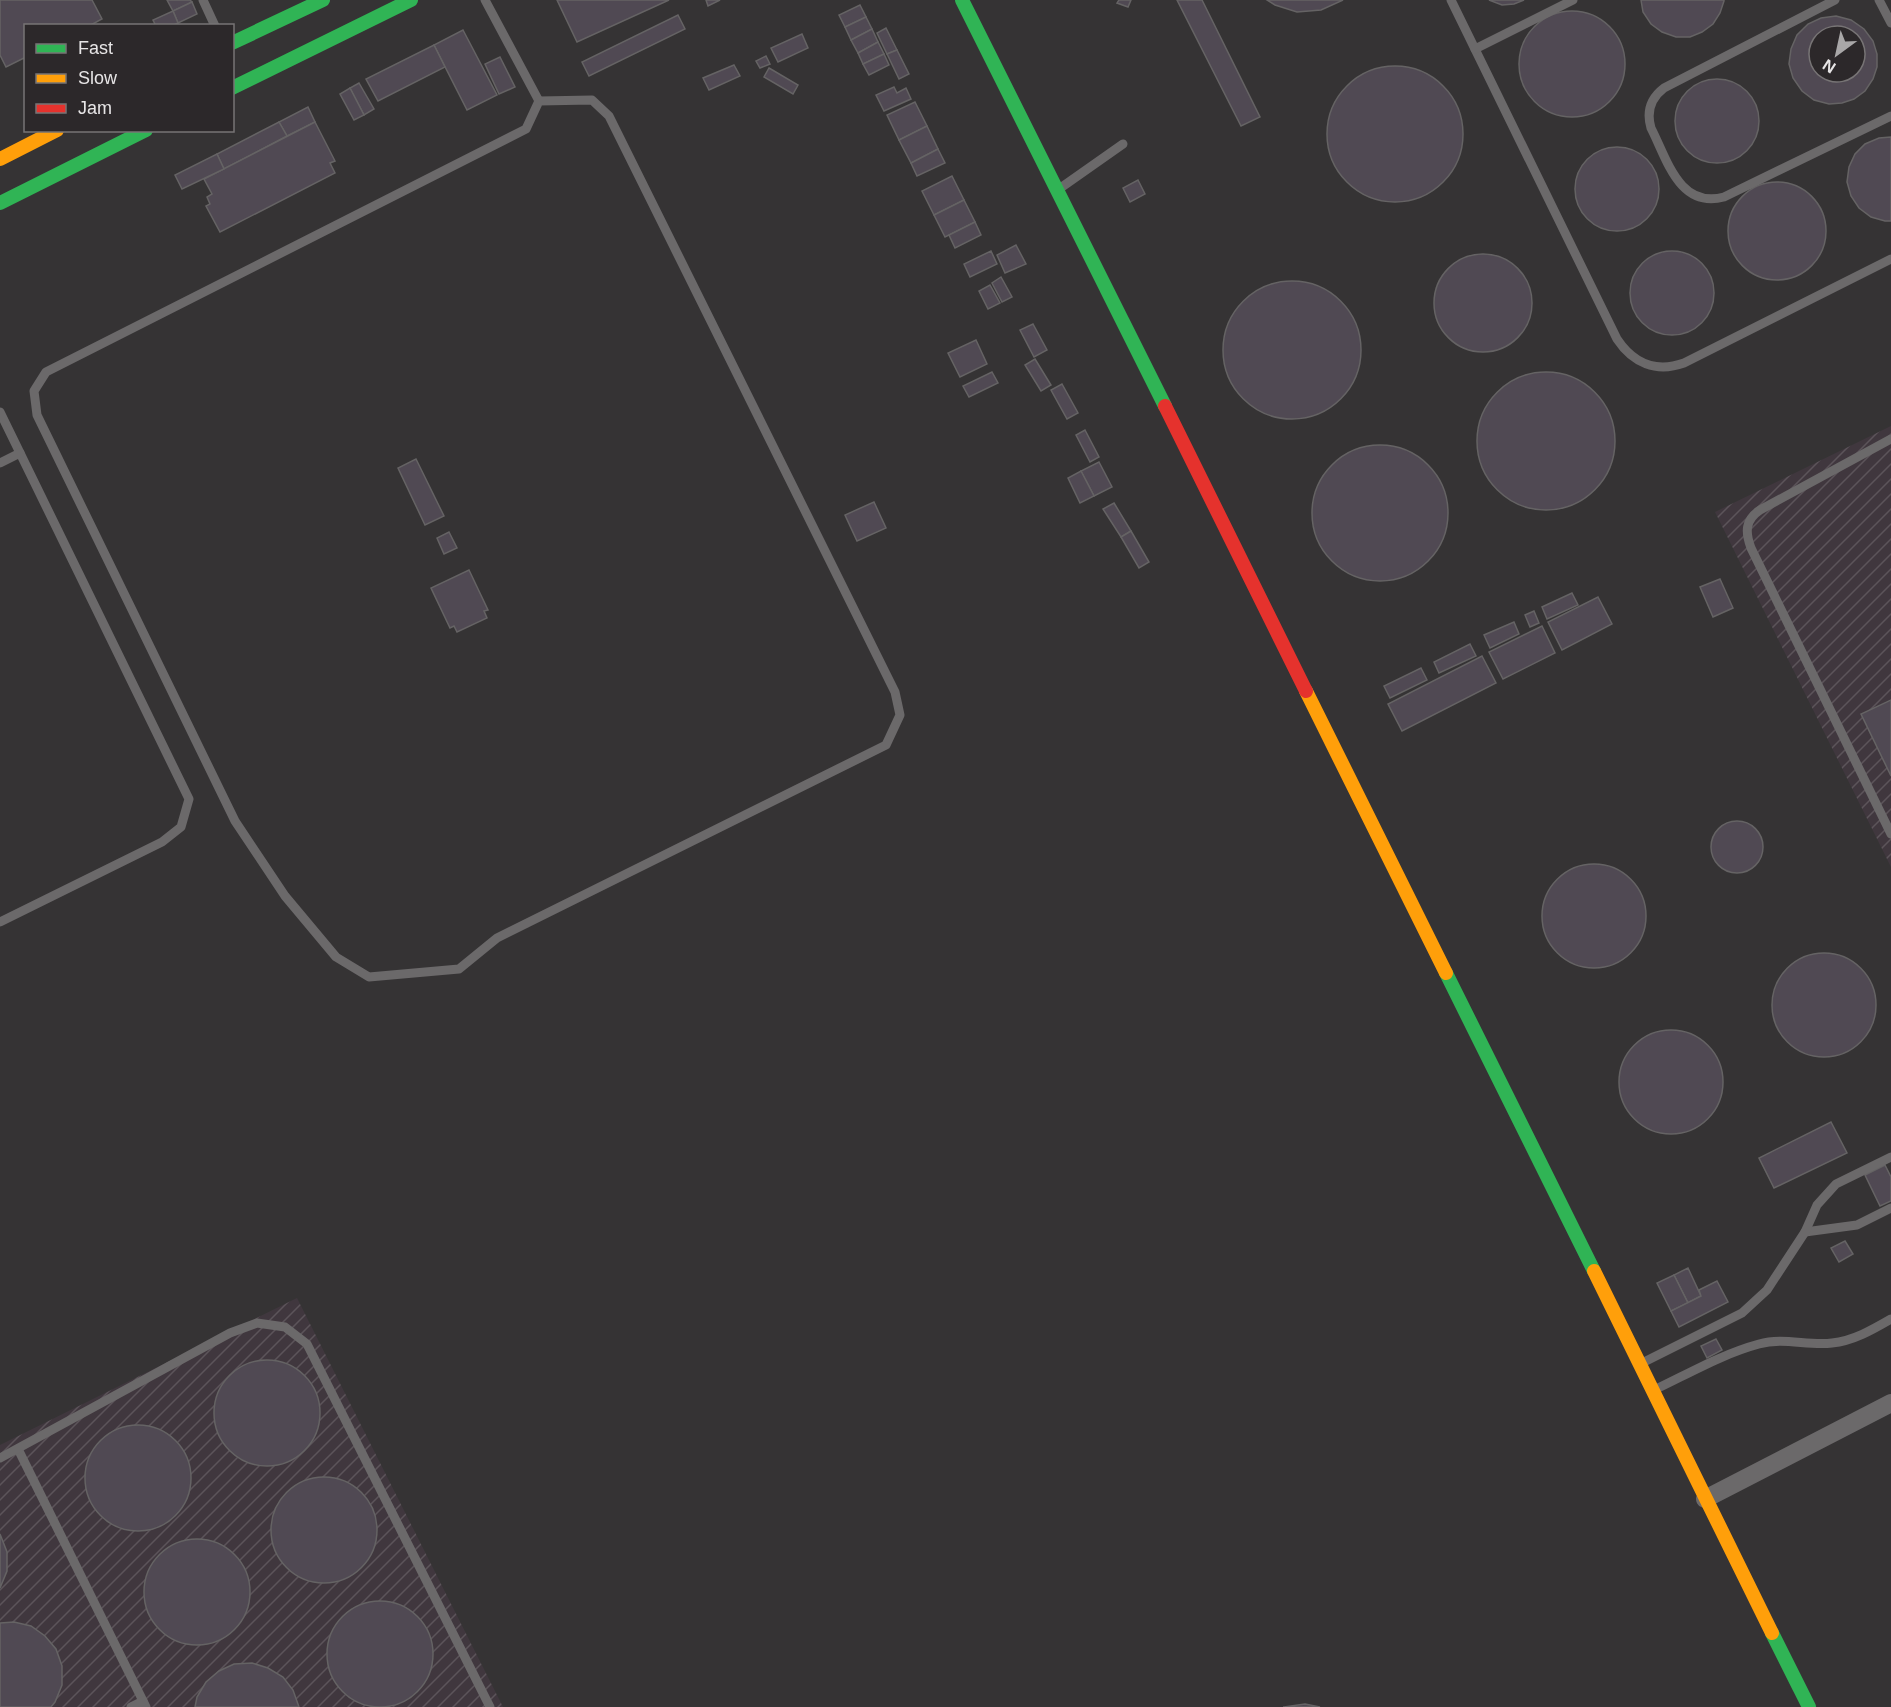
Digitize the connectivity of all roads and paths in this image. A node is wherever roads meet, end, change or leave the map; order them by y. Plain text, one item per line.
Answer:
1 (202, 0) edge
2 (323, 0) edge
3 (411, 0) edge
4 (485, 0) edge
5 (962, 0) edge
6 (1450, 0) edge
7 (1573, 0) edge
8 (1835, 0) edge
9 (1880, 0) edge
10 (1891, 23) edge
11 (214, 24) edge
12 (234, 43) edge
13 (1474, 49) junction
14 (234, 87) edge
15 (539, 101) junction
16 (1891, 116) edge
17 (53, 132) edge
18 (142, 132) edge
19 (1123, 144) dead end
20 (0, 159) edge
21 (1058, 189) junction
22 (0, 203) edge
23 (1891, 259) edge
24 (0, 412) edge
25 (1891, 439) edge
26 (20, 453) junction
27 (0, 463) edge
28 (1891, 834) edge
29 (0, 922) edge
30 (1891, 1157) edge
31 (1891, 1208) edge
32 (1805, 1232) junction
33 (1891, 1319) edge
34 (1639, 1364) junction
35 (1652, 1391) junction
36 (1891, 1403) edge
37 (18, 1449) junction
38 (0, 1458) edge
39 (1705, 1499) junction
40 (145, 1704) edge
41 (131, 1707) edge
42 (489, 1707) edge
43 (1809, 1707) edge

1 - 11 lane
2 - 12 street
3 - 14 street
4 - 15 lane
5 - 21 street
6 - 13 lane
7 - 13 lane
8 - 16 lane
9 - 10 lane
13 - 23 lane
15 - 15 lane
17 - 20 street
18 - 22 street
19 - 21 lane
21 - 34 street
24 - 26 lane
25 - 28 lane
26 - 27 lane
26 - 29 lane
30 - 32 lane
31 - 32 lane
32 - 34 lane
33 - 35 lane
34 - 35 street
35 - 39 street
36 - 39 street
37 - 38 lane
37 - 40 lane
37 - 42 lane
39 - 43 street
40 - 41 lane

